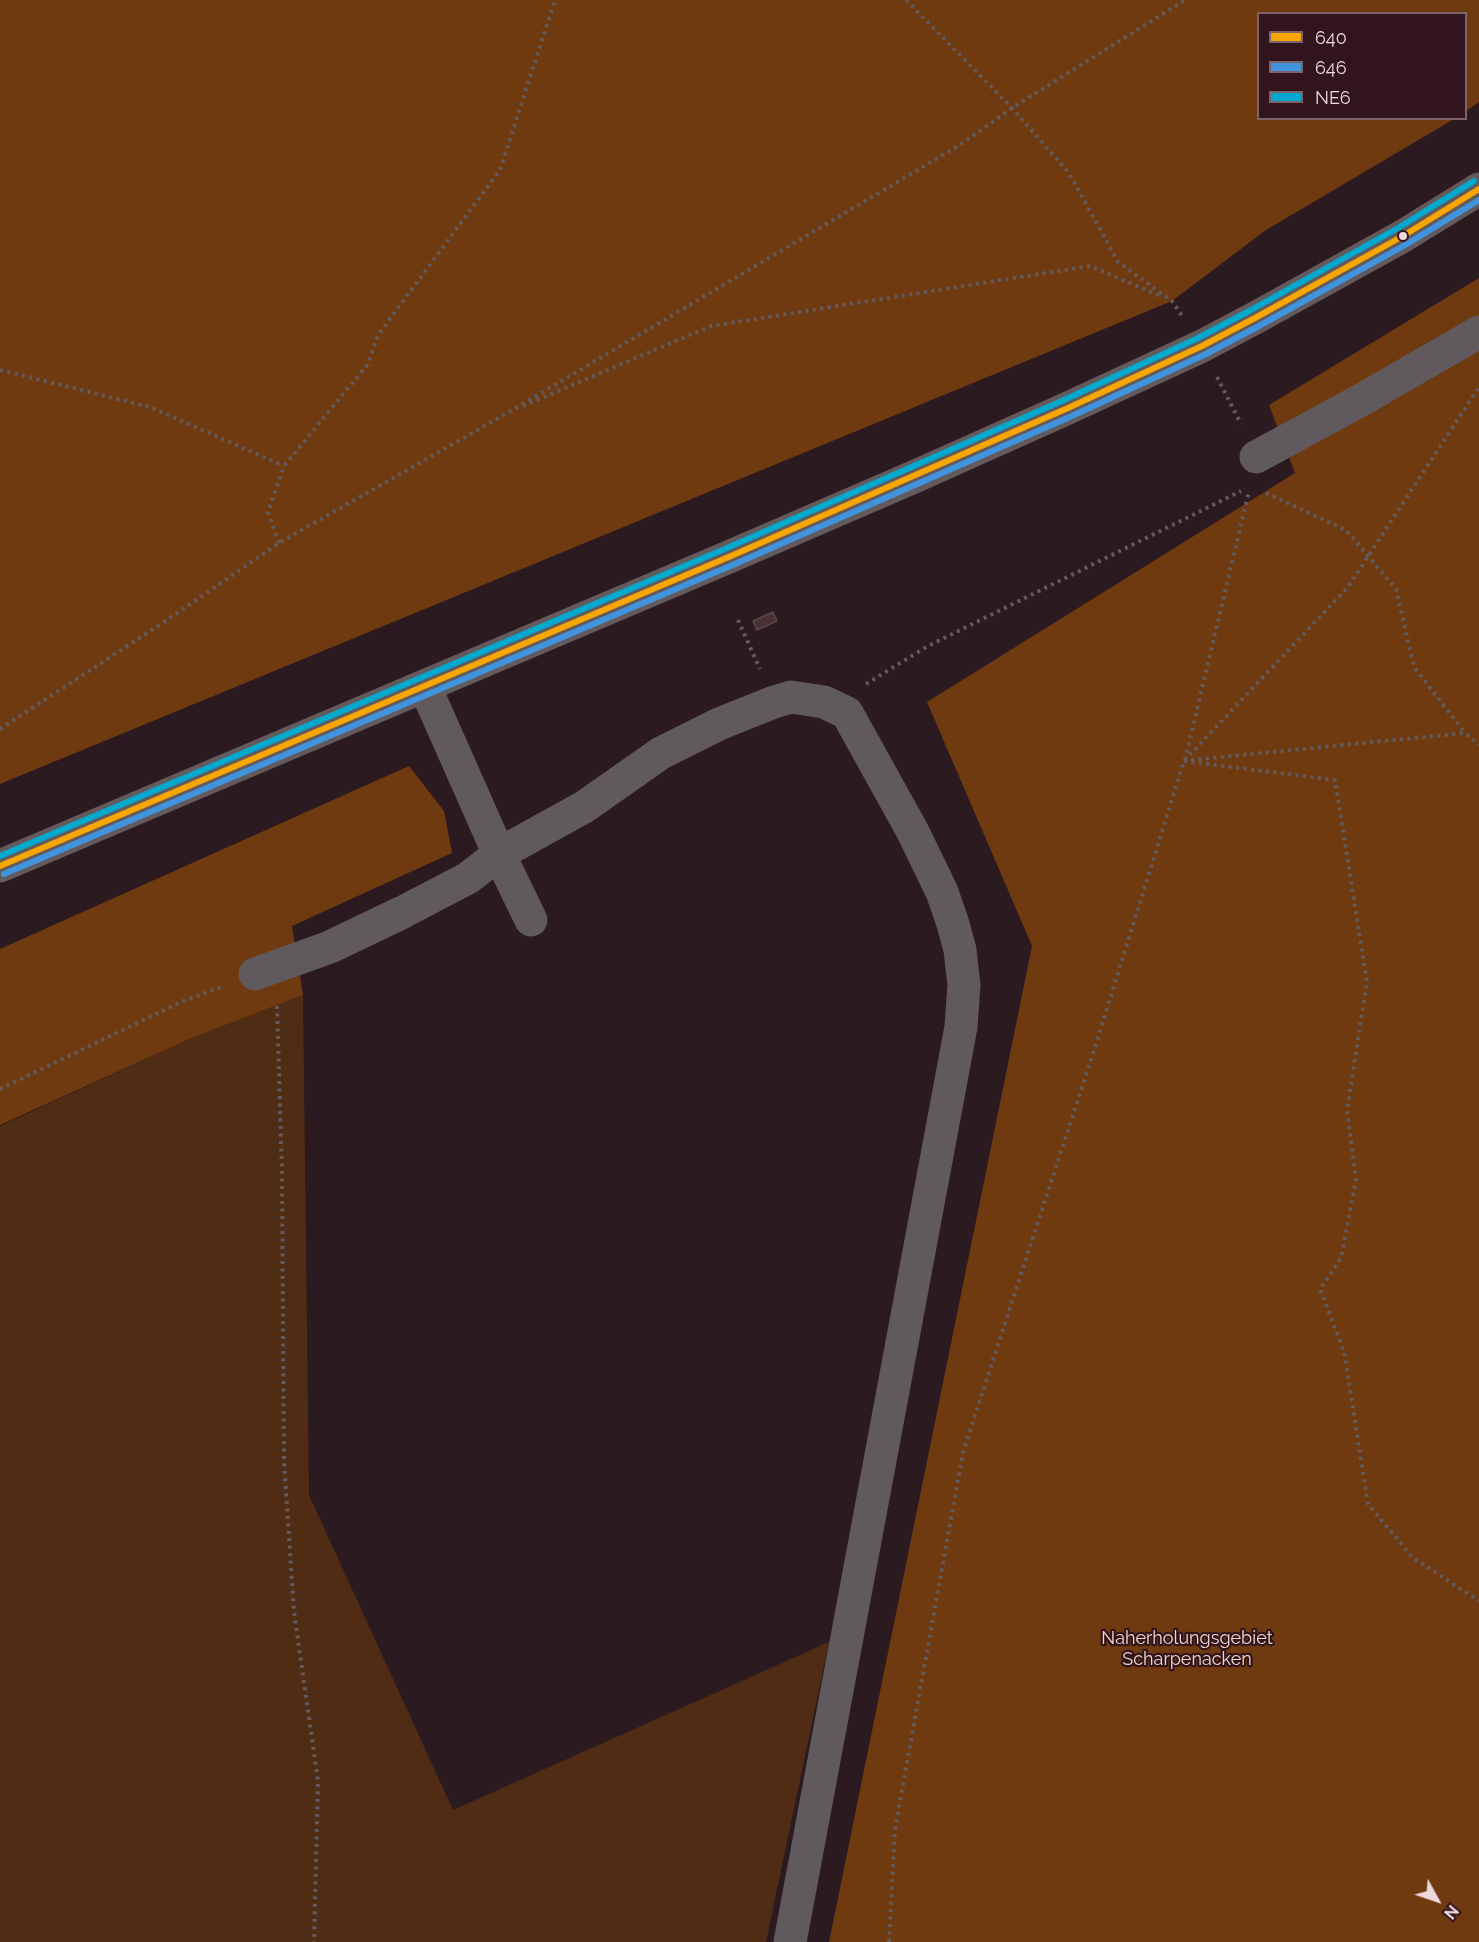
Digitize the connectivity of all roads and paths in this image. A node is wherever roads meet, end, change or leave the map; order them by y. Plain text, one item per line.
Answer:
1 (555, 0) edge
2 (906, 0) edge
3 (1185, 0) edge
4 (1012, 108) junction
5 (1479, 189) edge
6 (1479, 332) edge
7 (0, 370) edge
8 (1479, 387) edge
9 (1230, 401) dead end
10 (509, 412) junction
11 (284, 466) junction
12 (1253, 471) junction
13 (279, 543) junction
14 (1368, 556) junction
15 (738, 620) dead end
16 (425, 687) junction
17 (774, 702) junction
18 (834, 707) junction
19 (0, 729) edge
20 (1465, 733) junction
21 (1479, 745) edge
22 (1185, 761) junction
23 (499, 854) junction
24 (0, 866) edge
25 (531, 920) dead end
26 (305, 956) junction
27 (255, 974) joint
28 (0, 1089) edge
29 (1479, 1601) edge
30 (314, 1942) edge
31 (790, 1942) edge
32 (890, 1942) edge

1 - 11 path
2 - 4 path
3 - 4 path
4 - 10 path
4 - 10 path
5 - 16 main road
6 - 12 lane
7 - 11 path
8 - 14 path
9 - 12 path
10 - 13 path
11 - 13 path
12 - 14 path
12 - 18 path
12 - 22 path
13 - 19 path
14 - 20 path
14 - 22 path
15 - 17 path
16 - 23 lane
16 - 24 main road
17 - 18 lane
17 - 23 lane
18 - 31 lane
20 - 21 path
20 - 22 path
22 - 29 path
22 - 32 path
23 - 25 lane
23 - 26 lane
26 - 27 lane
26 - 30 path
27 - 28 path

